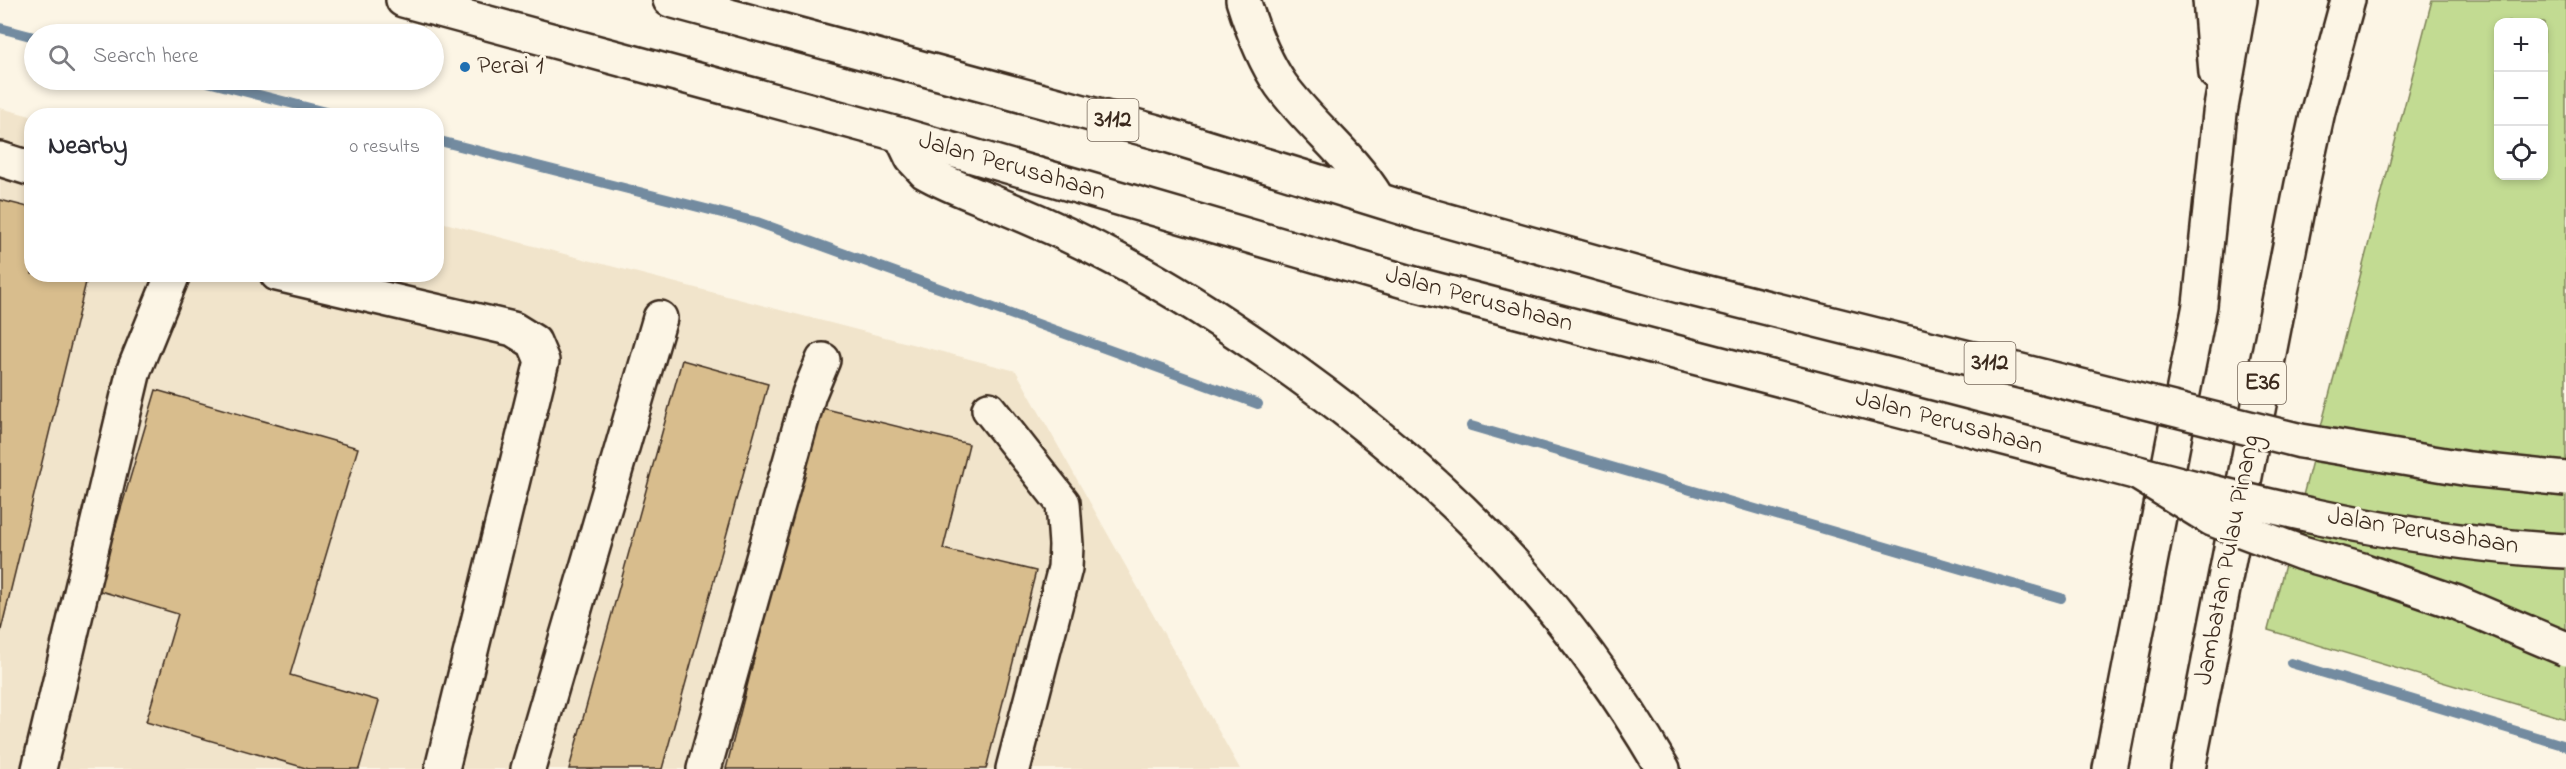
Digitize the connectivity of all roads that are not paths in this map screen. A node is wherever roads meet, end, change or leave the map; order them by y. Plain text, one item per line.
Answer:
1 (403, 0) edge
2 (670, 0) edge
3 (1242, 0) edge
4 (2210, 0) edge
5 (2240, 0) edge
6 (2348, 0) edge
7 (2220, 113) junction
8 (901, 135) junction
9 (0, 159) edge
10 (24, 166) edge
11 (1377, 198) junction
12 (170, 282) edge
13 (311, 282) edge
14 (660, 318) dead end
15 (822, 360) dead end
16 (989, 409) dead end
17 (2136, 472) junction
18 (2566, 479) edge
19 (2566, 551) edge
20 (2566, 649) edge
21 (39, 769) edge
22 (442, 769) edge
23 (528, 769) edge
24 (704, 769) edge
25 (1013, 769) edge
26 (1663, 769) edge
27 (2110, 769) edge
28 (2187, 769) edge

1 - 8 main road, Jalan Perusahaan
2 - 11 main road, 3112
3 - 11 main road
4 - 7 main road
5 - 7 main road
6 - 28 main road, Jambatan Pulau Pinang / E36
7 - 27 main road
8 - 17 main road, Jalan Perusahaan, bridge
8 - 26 main road
9 - 10 main road
11 - 18 main road, 3112, bridge
12 - 21 main road
13 - 22 main road
14 - 23 main road
15 - 24 main road
16 - 25 main road
17 - 19 main road, Jalan Perusahaan, bridge
17 - 20 main road, bridge

